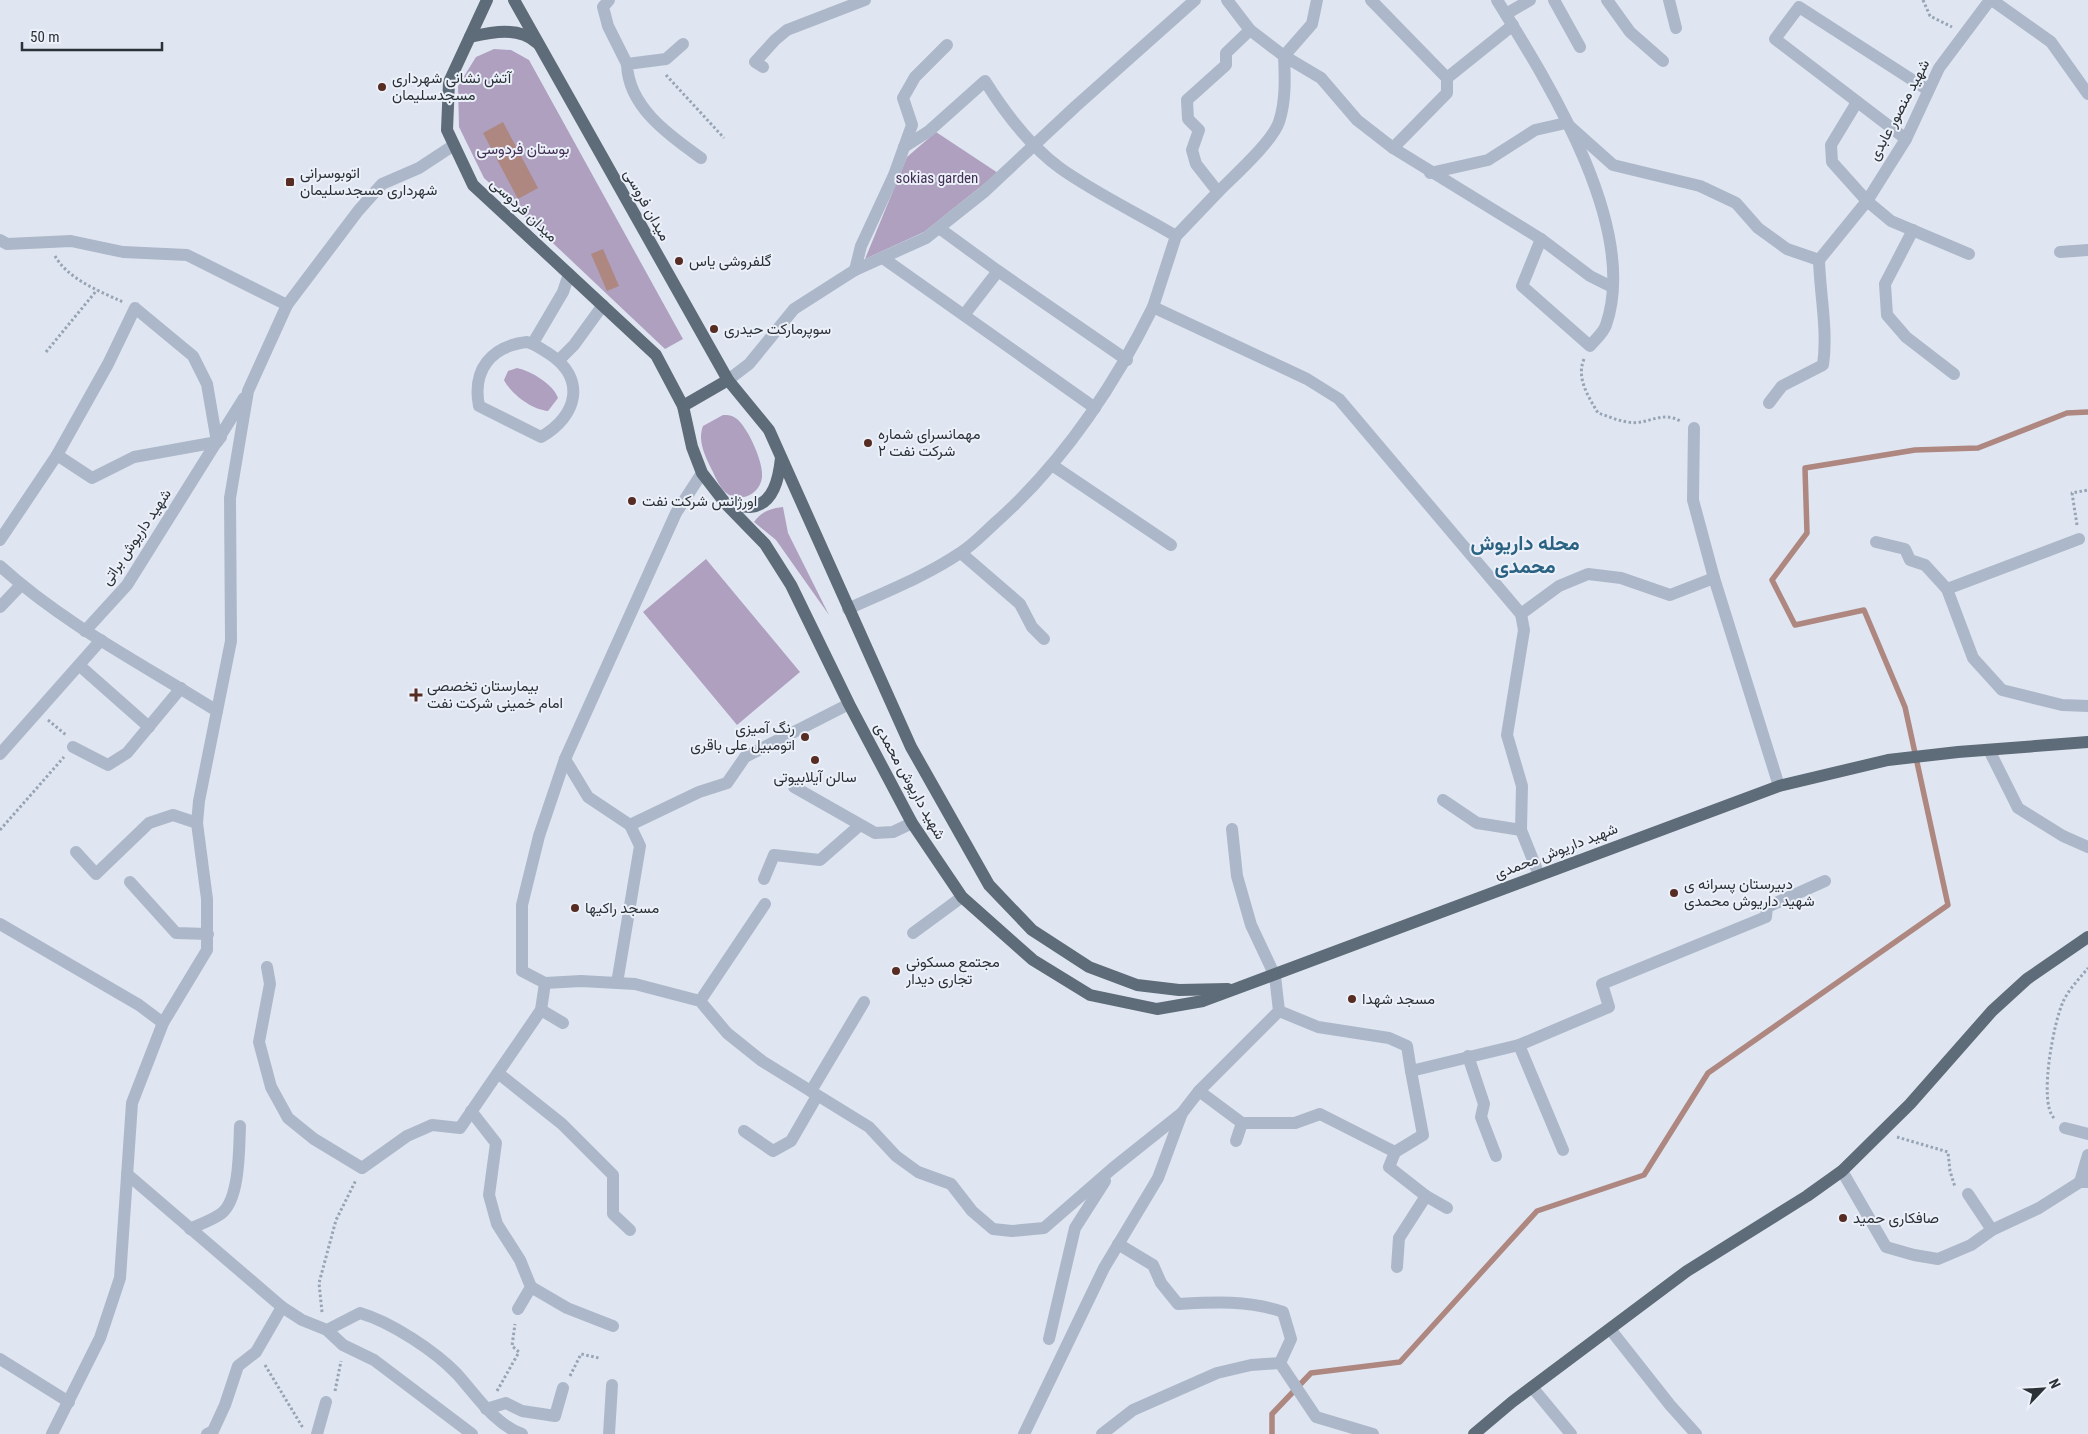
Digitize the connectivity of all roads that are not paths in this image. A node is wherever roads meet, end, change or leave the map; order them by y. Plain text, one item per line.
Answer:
1 (488, 0) edge
2 (514, 0) edge
3 (1195, 0) edge
4 (1227, 0) edge
5 (1316, 0) edge
6 (1371, 0) edge
7 (1497, 0) edge
8 (1530, 0) edge
9 (1554, 0) edge
10 (1606, 0) edge
11 (1669, 0) edge
12 (1991, 0) edge
13 (603, 2) edge
14 (860, 2) edge
15 (1509, 20) junction
16 (1676, 28) dead end
17 (1250, 30) junction
18 (470, 37) junction
19 (683, 44) dead end
20 (539, 45) junction
21 (948, 45) dead end
22 (1580, 47) dead end
23 (1284, 56) junction
24 (1663, 61) dead end
25 (627, 64) junction
26 (763, 67) dead end
27 (1447, 78) junction
28 (1928, 90) junction
29 (2088, 94) edge
30 (1857, 102) junction
31 (1566, 123) junction
32 (1906, 139) junction
33 (454, 145) junction
34 (1034, 145) junction
35 (904, 147) junction
36 (1393, 148) junction
37 (701, 158) dead end
38 (1430, 173) junction
39 (1218, 192) junction
40 (1867, 201) junction
41 (939, 228) junction
42 (1913, 230) junction
43 (1176, 236) junction
44 (1541, 239) junction
45 (0, 240) edge
46 (2088, 250) edge
47 (2060, 252) dead end
48 (1969, 254) dead end
49 (883, 258) junction
50 (1819, 260) junction
51 (855, 270) junction
52 (998, 272) junction
53 (569, 274) junction
54 (1612, 287) junction
55 (287, 305) junction
56 (603, 305) junction
57 (1153, 307) junction
58 (964, 316) junction
59 (533, 343) junction
60 (559, 360) junction
61 (1127, 360) junction
62 (1954, 374) dead end
63 (728, 380) junction
64 (248, 391) junction
65 (1769, 403) dead end
66 (683, 406) junction
67 (1096, 408) junction
68 (1694, 428) road end
69 (219, 438) junction
70 (57, 455) junction
71 (781, 456) junction
72 (1052, 465) junction
73 (702, 473) junction
74 (726, 504) junction
75 (2079, 539) road end
76 (0, 540) edge
77 (1876, 542) dead end
78 (1171, 545) dead end
79 (961, 553) junction
80 (0, 566) edge
81 (1714, 578) junction
82 (21, 585) junction
83 (1946, 590) junction
84 (0, 607) edge
85 (848, 609) junction
86 (1521, 614) junction
87 (85, 631) junction
88 (1044, 639) dead end
89 (101, 640) junction
90 (80, 666) junction
91 (181, 688) junction
92 (849, 704) junction
93 (2088, 706) edge
94 (217, 711) junction
95 (150, 727) junction
96 (2088, 742) edge
97 (73, 747) road end
98 (1989, 750) junction
99 (0, 754) edge
100 (565, 759) junction
101 (1779, 786) junction
102 (794, 787) dead end
103 (1443, 800) dead end
104 (197, 823) junction
105 (912, 823) junction
106 (630, 825) junction
107 (860, 825) junction
108 (1232, 828) dead end
109 (1521, 830) junction
110 (2088, 847) edge
111 (76, 852) dead end
112 (1538, 875) junction
113 (764, 879) dead end
114 (1825, 881) dead end
115 (130, 882) dead end
116 (962, 898) junction
117 (765, 904) dead end
118 (0, 924) edge
119 (913, 933) dead end
120 (208, 934) junction
121 (2088, 936) edge
122 (267, 967) dead end
123 (1275, 976) junction
124 (545, 983) junction
125 (616, 983) junction
126 (1241, 988) junction
127 (700, 1002) junction
128 (864, 1002) dead end
129 (541, 1010) junction
130 (1279, 1011) junction
131 (163, 1023) junction
132 (562, 1023) dead end
133 (1519, 1045) junction
134 (1468, 1056) junction
135 (1411, 1071) junction
136 (498, 1073) junction
137 (1199, 1091) junction
138 (814, 1094) junction
139 (471, 1111) junction
140 (1182, 1113) junction
141 (1242, 1124) junction
142 (240, 1126) dead end
143 (2065, 1128) road end
144 (744, 1131) dead end
145 (2088, 1134) edge
146 (1236, 1141) dead end
147 (1563, 1150) dead end
148 (1395, 1152) junction
149 (2088, 1155) edge
150 (1496, 1156) dead end
151 (1113, 1168) junction
152 (1842, 1171) junction
153 (127, 1174) junction
154 (2084, 1182) edge
155 (1968, 1194) road end
156 (1426, 1196) junction
157 (1447, 1208) dead end
158 (190, 1230) junction
159 (630, 1230) dead end
160 (1992, 1230) junction
161 (1118, 1244) junction
162 (1397, 1267) dead end
163 (532, 1287) junction
164 (282, 1307) junction
165 (518, 1308) road end
166 (613, 1326) dead end
167 (1610, 1329) junction
168 (327, 1330) junction
169 (1049, 1339) dead end
170 (0, 1359) edge
171 (1283, 1368) junction
172 (612, 1385) dead end
173 (1532, 1387) junction
174 (563, 1388) road end
175 (69, 1402) junction
176 (326, 1402) road end
177 (486, 1409) junction
178 (311, 1432) edge
179 (52, 1434) edge
180 (207, 1434) edge
181 (472, 1434) edge
182 (522, 1434) edge
183 (609, 1434) edge
184 (1024, 1434) edge
185 (1102, 1434) edge
186 (1373, 1434) edge
187 (1474, 1434) edge
188 (1572, 1434) edge
189 (1696, 1434) edge

1 - 18 main road, میدان فردوسی
2 - 20 main road, میدان فروسی
3 - 34 street
4 - 17 street
5 - 23 street
6 - 27 street
7 - 15 street
8 - 15 street
9 - 22 street
10 - 24 street
11 - 16 street
12 - 28 street, شهید منصور عابدی
12 - 29 street
13 - 25 street
14 - 26 street
15 - 27 street
15 - 31 street
17 - 23 street
17 - 39 street
18 - 20 main road
18 - 33 main road, میدان فردوسی
19 - 25 street
20 - 63 main road, میدان فروسی
21 - 35 street
23 - 36 street
23 - 39 street
25 - 37 street
27 - 36 street
28 - 30 street
28 - 32 street, شهید منصور عابدی
30 - 32 street
30 - 40 street
31 - 38 street
31 - 50 street
31 - 54 street
32 - 40 street, شهید منصور عابدی
33 - 53 main road, میدان فردوسی
33 - 55 street
34 - 35 street
34 - 41 street
34 - 43 street
35 - 51 street
36 - 38 street
38 - 44 street
39 - 43 street
40 - 42 street
40 - 50 street, شهید منصور عابدی
41 - 49 street
41 - 52 street
42 - 48 street
42 - 62 street
43 - 57 street
44 - 54 street
44 - 54 street
45 - 55 street
46 - 47 street
49 - 51 street
49 - 58 street
50 - 65 street
51 - 63 street
52 - 58 street
52 - 61 street
53 - 56 main road, میدان فردوسی
53 - 59 street
55 - 64 street
56 - 60 street
56 - 66 main road, میدان فردوسی
57 - 61 street
57 - 86 street
58 - 67 street
59 - 60 street
59 - 60 street
61 - 67 street
63 - 66 main road
63 - 71 main road, شهید داریوش محمدی
64 - 69 street, شهید داریوش براتی
64 - 94 street
66 - 73 main road, شهید داریوش محمدی
67 - 72 street
68 - 81 street
69 - 70 street
69 - 70 street
69 - 87 street, شهید داریوش براتی
70 - 76 street
71 - 74 main road
71 - 85 main road, شهید داریوش محمدی
72 - 78 street
72 - 79 street
73 - 74 main road, شهید داریوش محمدی
73 - 100 street
74 - 92 main road, شهید داریوش محمدی
75 - 83 street
77 - 83 street
79 - 85 street
79 - 88 street
80 - 82 street
81 - 86 street
81 - 101 street
82 - 84 street
82 - 87 street
83 - 93 street
85 - 126 main road, شهید داریوش محمدی
86 - 109 street
87 - 89 street
89 - 90 street
89 - 91 street
90 - 95 street
90 - 99 street
91 - 94 street
91 - 95 street
92 - 105 main road, شهید داریوش محمدی
92 - 106 street
94 - 104 street
95 - 97 street
96 - 98 main road
98 - 101 main road, شهید داریوش محمدی
98 - 110 street
100 - 106 street
100 - 124 street
101 - 112 main road, شهید داریوش محمدی
102 - 107 street
103 - 109 street
104 - 111 street
104 - 120 street
105 - 107 street
105 - 116 main road, شهید داریوش محمدی
106 - 125 street
107 - 113 street
108 - 123 street
109 - 112 street
112 - 123 main road, شهید داریوش محمدی
114 - 133 street
115 - 120 street
116 - 119 street
116 - 126 main road, شهید داریوش محمدی
117 - 127 street
118 - 131 street
120 - 131 street
121 - 152 main road
122 - 139 street
123 - 126 main road, شهید داریوش محمدی
123 - 130 street
124 - 125 street
124 - 129 street
125 - 127 street
127 - 138 street
128 - 138 street
129 - 132 street
129 - 136 street
130 - 135 street
130 - 137 street
131 - 153 street
133 - 134 street
133 - 147 street
134 - 135 street
134 - 150 street
135 - 148 street
136 - 139 street
136 - 159 street
137 - 140 street
137 - 141 street
138 - 144 street
138 - 151 street
139 - 163 street
140 - 151 street
140 - 161 street
141 - 146 street
141 - 148 street
142 - 158 street
143 - 145 street
148 - 156 street
149 - 154 street
151 - 169 street
152 - 160 street
152 - 167 main road
153 - 158 street
153 - 175 street
154 - 160 street
155 - 160 street
156 - 157 street
156 - 162 street
158 - 164 street
161 - 171 street
161 - 184 street
163 - 165 street
163 - 166 street
164 - 168 street
164 - 180 street
167 - 173 main road
167 - 189 street
168 - 177 street
168 - 181 street
170 - 175 street
171 - 185 street
171 - 186 street
172 - 183 street
173 - 187 main road
173 - 188 street
174 - 177 street
175 - 179 street
176 - 178 street
177 - 182 street

